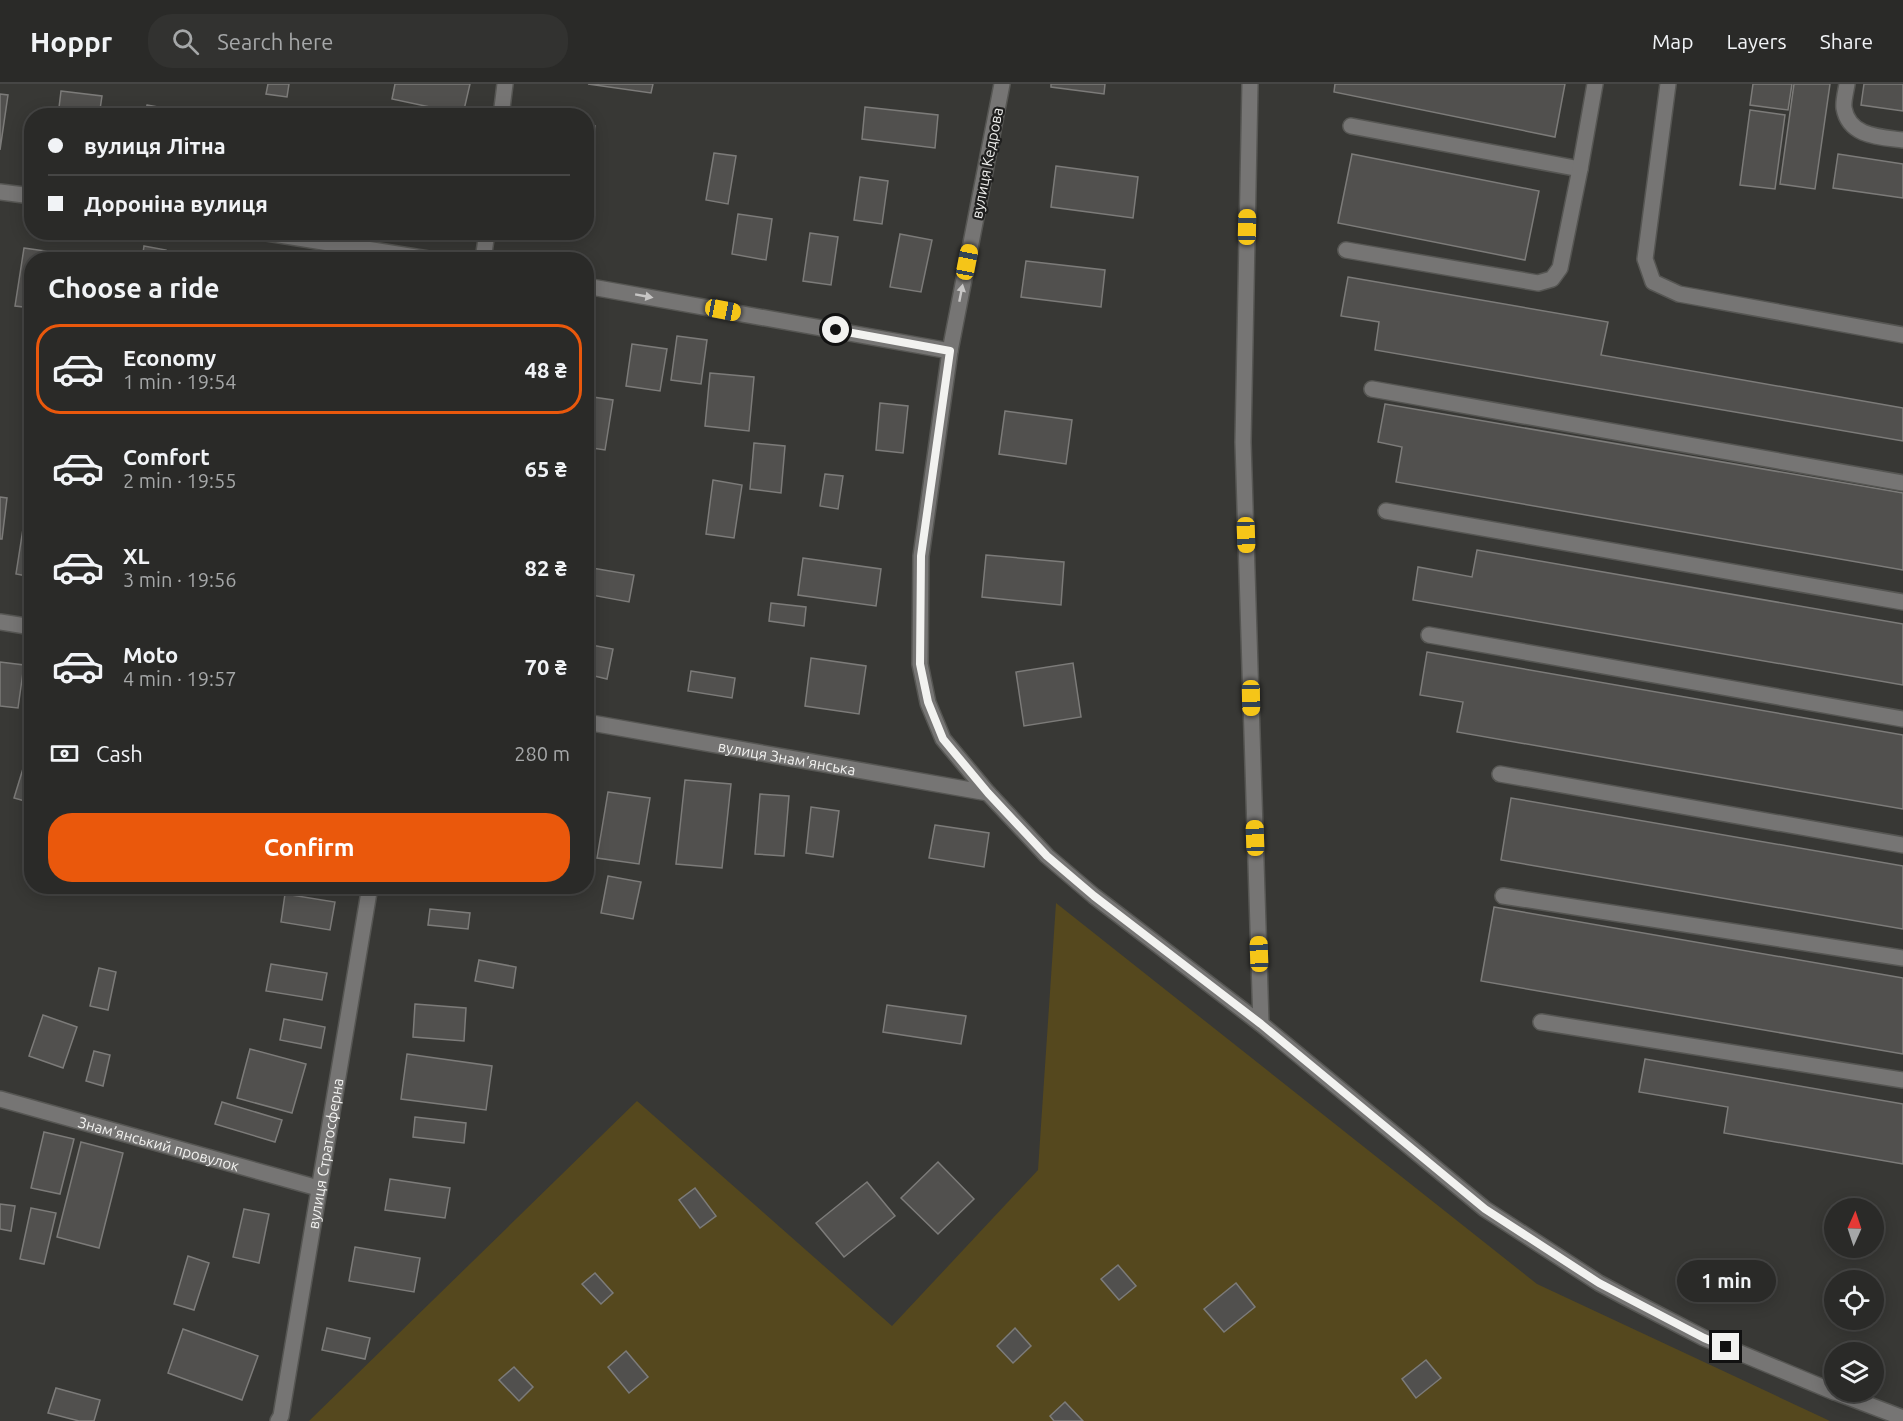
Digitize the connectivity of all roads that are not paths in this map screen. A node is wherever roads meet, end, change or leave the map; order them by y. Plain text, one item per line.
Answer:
1 (505, 84) edge
2 (1002, 84) edge
3 (1250, 84) edge
4 (1594, 84) edge
5 (1668, 84) edge
6 (1847, 84) edge
7 (502, 108) edge
8 (1351, 126) dead end
9 (1903, 140) edge
10 (1580, 169) junction
11 (0, 192) edge
12 (24, 195) edge
13 (310, 240) edge
14 (1346, 250) dead end
15 (385, 252) edge
16 (594, 287) edge
17 (1903, 335) edge
18 (950, 351) junction
19 (1372, 389) dead end
20 (1903, 483) edge
21 (1386, 511) dead end
22 (1903, 602) edge
23 (0, 622) edge
24 (24, 626) edge
25 (1429, 635) dead end
26 (1903, 719) edge
27 (594, 723) edge
28 (1500, 774) dead end
29 (988, 793) junction
30 (1903, 845) edge
31 (369, 894) edge
32 (1503, 896) dead end
33 (1903, 958) edge
34 (1540, 1022) dead end
35 (1261, 1024) junction
36 (1903, 1080) edge
37 (0, 1099) edge
38 (318, 1188) junction
39 (1824, 1387) edge
40 (1861, 1402) edge
41 (1903, 1418) edge
42 (278, 1421) edge

1 - 7 street
18 -> 2 street, вулиця Кедрова
3 - 35 street
4 - 10 street
5 - 17 street
6 - 9 street
8 - 10 street
10 - 14 street
11 - 12 street
13 - 15 street
16 -> 18 street
18 - 29 street, вулиця Кедрова
19 - 20 street
21 - 22 street
23 - 24 street
25 - 26 street
27 - 29 street, вулиця Знам’янська
28 - 30 street
29 - 35 street, вулиця Кедрова
31 - 38 street, вулиця Стратосферна
32 - 33 street
34 - 36 street
35 - 39 street, вулиця Кедрова
37 - 38 street, Знам’янський провулок
38 - 42 street, вулиця Стратосферна
40 - 41 street, вулиця Кедрова

